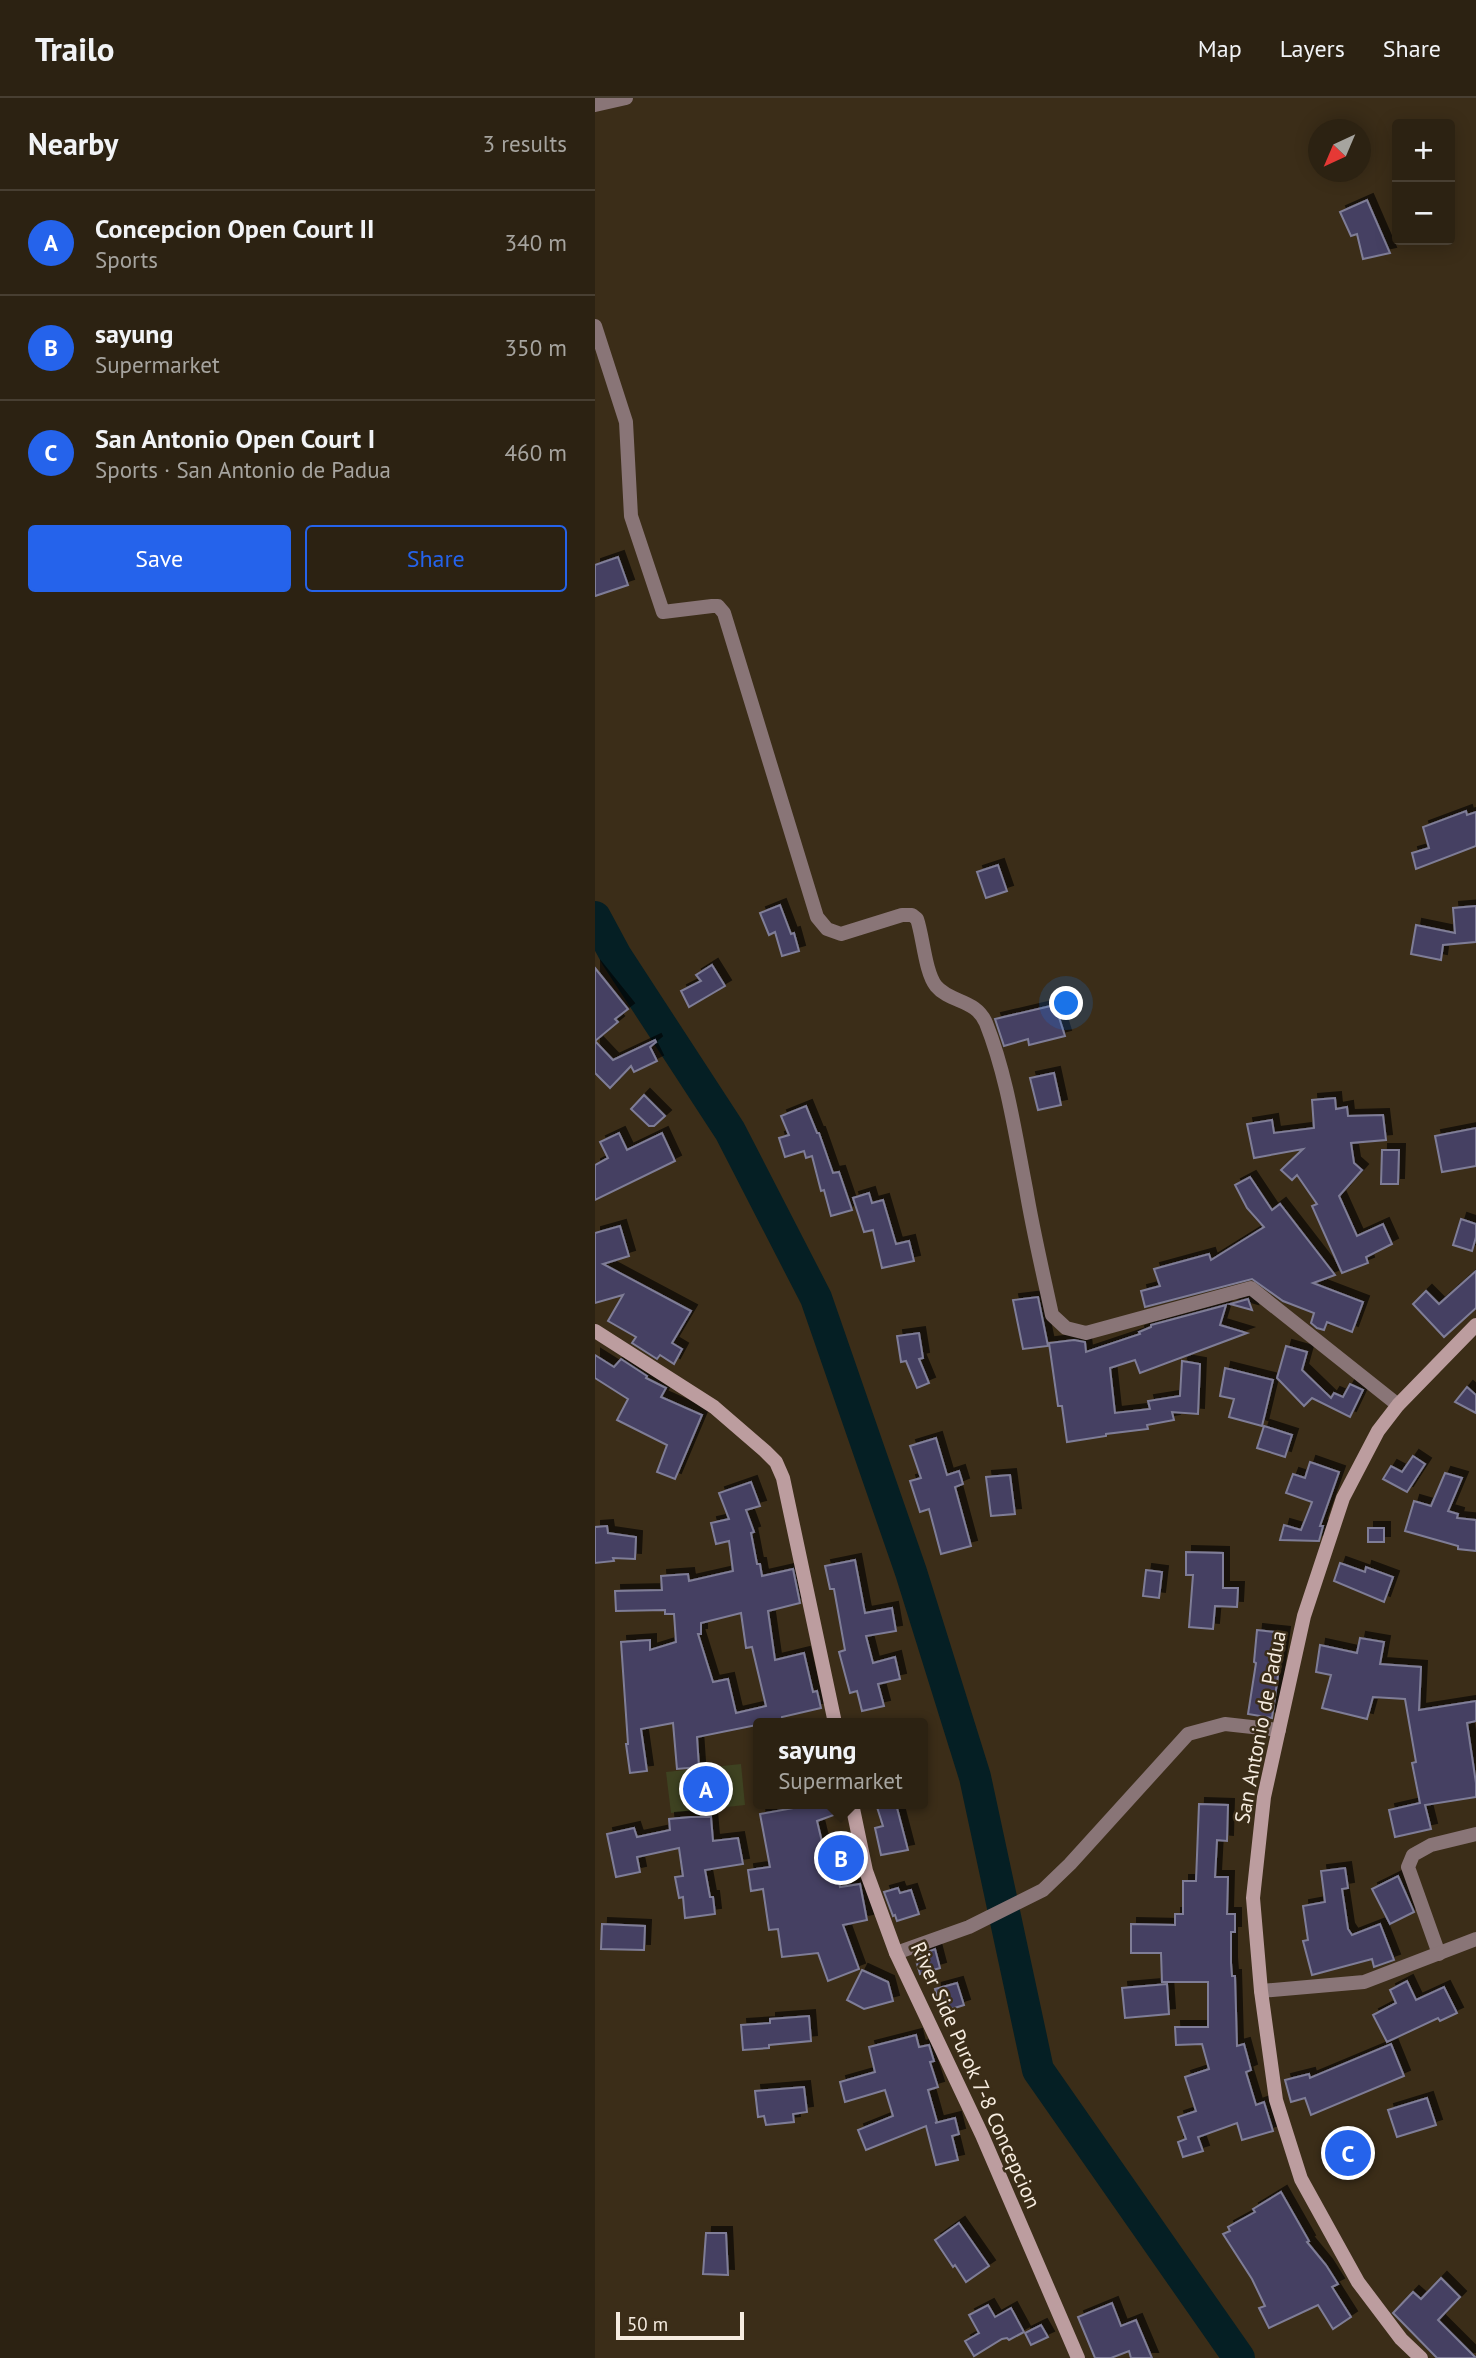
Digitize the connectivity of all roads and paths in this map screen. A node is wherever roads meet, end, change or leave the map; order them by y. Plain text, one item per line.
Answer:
1 (627, 98) edge
2 (595, 105) edge
3 (595, 326) edge
4 (1476, 1325) edge
5 (595, 1331) edge
6 (1398, 1405) junction
7 (834, 1718) edge
8 (1279, 1730) junction
9 (853, 1809) edge
10 (1476, 1834) edge
11 (1476, 1939) edge
12 (896, 1952) junction
13 (1439, 1954) junction
14 (1261, 1991) junction
15 (1078, 2358) edge
16 (1421, 2358) edge

1 - 2 street
3 - 6 street
4 - 6 street, San Antonio de Padua
5 - 7 street
6 - 8 street, San Antonio de Padua
8 - 12 street
8 - 14 street, San Antonio de Padua
9 - 12 street, River Side Purok 7-8 Concepcion
10 - 13 street
11 - 13 street
12 - 15 street, River Side Purok 7-8 Concepcion
13 - 14 street
14 - 16 street, San Antonio de Padua

